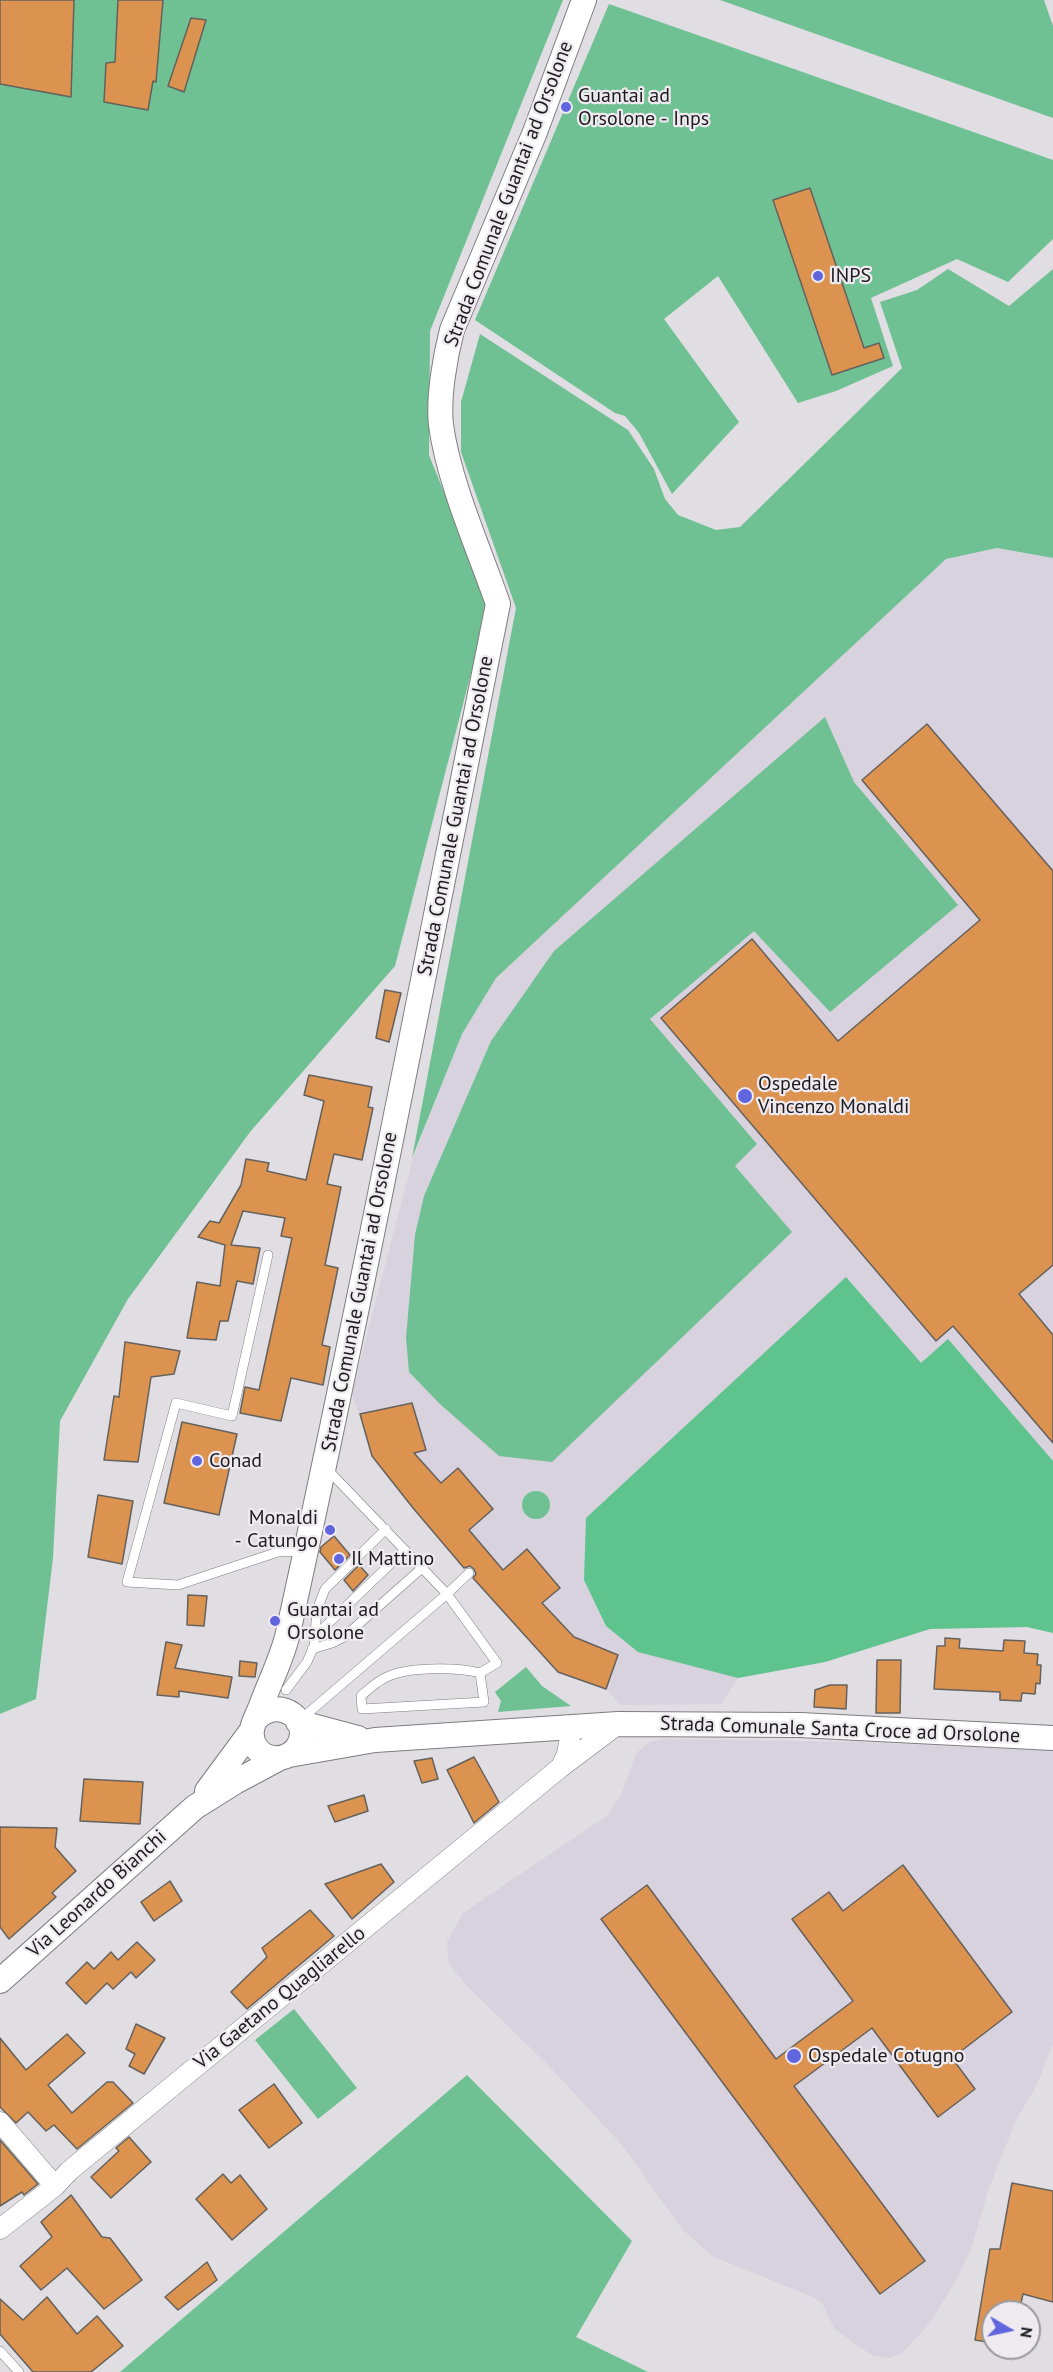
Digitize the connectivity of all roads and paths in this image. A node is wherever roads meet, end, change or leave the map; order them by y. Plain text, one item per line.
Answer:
1 (584, 0) edge
2 (268, 1255) dead end
3 (325, 1466) junction
4 (386, 1529) junction
5 (405, 1550) junction
6 (306, 1551) junction
7 (422, 1568) junction
8 (469, 1573) dead end
9 (447, 1593) junction
10 (315, 1636) junction
11 (312, 1649) junction
12 (283, 1654) junction
13 (480, 1673) junction
14 (286, 1690) junction
15 (295, 1718) junction
16 (618, 1724) junction
17 (254, 1725) junction
18 (572, 1726) junction
19 (1053, 1738) edge
20 (375, 1740) junction
21 (285, 1756) junction
22 (561, 1767) junction
23 (195, 1807) junction
24 (0, 1981) edge
25 (0, 2122) edge
26 (55, 2186) junction
27 (0, 2229) edge
28 (0, 2350) edge
29 (19, 2372) edge

1 - 3 street, Strada Comunale Guantai ad Orsolone
2 - 6 lane
3 - 4 lane
3 - 6 street, Strada Comunale Guantai ad Orsolone
4 - 5 lane
4 - 10 lane
5 - 7 lane
5 - 10 lane
6 - 12 street, Strada Comunale Guantai ad Orsolone
7 - 9 lane
7 - 11 lane
8 - 9 lane
9 - 13 lane
9 - 15 lane
10 - 11 lane
11 - 14 lane
12 - 14 street, Strada Comunale Guantai ad Orsolone
12 - 17 street, Strada Comunale Guantai ad Orsolone
13 - 13 lane
14 - 15 street, Strada Comunale Guantai ad Orsolone
15 - 17 street
15 - 20 street, Strada Comunale Santa Croce ad Orsolone
15 - 21 street
16 - 18 street, Strada Comunale Santa Croce ad Orsolone
16 - 19 street, Strada Comunale Santa Croce ad Orsolone
16 - 22 street, Via Gaetano Quagliarello
17 - 21 street
17 - 23 street, Via Leonardo Bianchi
18 - 20 street, Strada Comunale Santa Croce ad Orsolone
18 - 22 street
20 - 21 street, Strada Comunale Santa Croce ad Orsolone
21 - 23 street, Via Leonardo Bianchi
22 - 26 street, Via Gaetano Quagliarello
23 - 24 street, Via Leonardo Bianchi
25 - 26 street
26 - 27 street, Via Gaetano Quagliarello
28 - 29 lane

